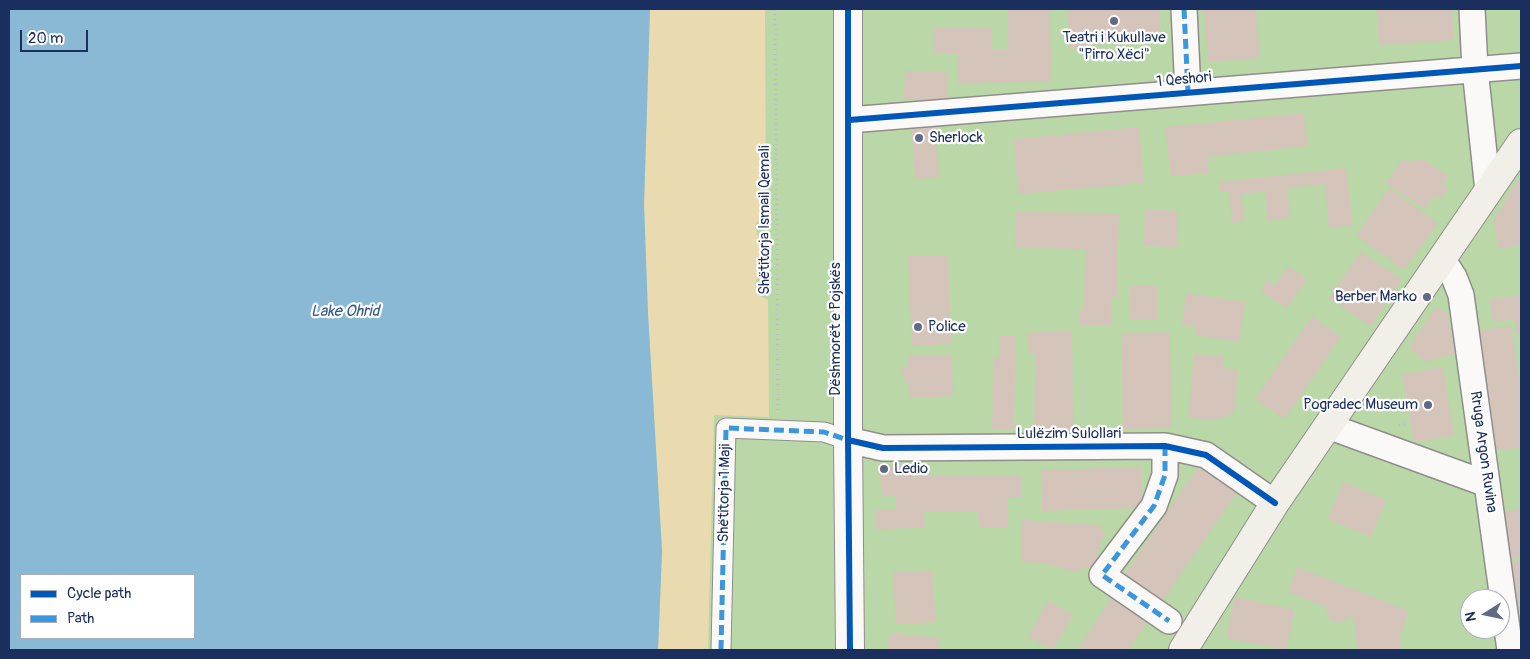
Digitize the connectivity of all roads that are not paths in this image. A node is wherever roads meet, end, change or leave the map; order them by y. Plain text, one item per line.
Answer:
1 (848, 9) edge
2 (1184, 9) edge
3 (1472, 9) edge
4 (1521, 66) edge
5 (1475, 69) junction
6 (1188, 92) junction
7 (849, 120) junction
8 (1521, 143) edge
9 (1488, 191) junction
10 (1442, 259) junction
11 (1328, 426) junction
12 (848, 440) junction
13 (1165, 446) junction
14 (1487, 484) junction
15 (1275, 503) junction
16 (1169, 621) dead end
17 (721, 650) edge
18 (850, 650) edge
19 (1183, 650) edge
20 (1510, 650) edge

1 - 7 street, Dëshmorët e Pojskës
2 - 6 street
3 - 5 street
4 - 5 street, 1 Qeshori
5 - 6 street, 1 Qeshori
5 - 9 street
6 - 7 street, 1 Qeshori
7 - 12 street, Dëshmorët e Pojskës
8 - 9 main road
9 - 10 main road
10 - 11 main road
10 - 14 street, Rruga Argon Ruvina
11 - 14 street
11 - 15 main road
12 - 13 street, Lulëzim Sulollari
12 - 17 street, Shëtitorja 1 Maji
12 - 18 street, Dëshmorët e Pojskës
13 - 15 street, Lulëzim Sulollari
13 - 16 street
14 - 20 street, Rruga Argon Ruvina
15 - 19 main road

